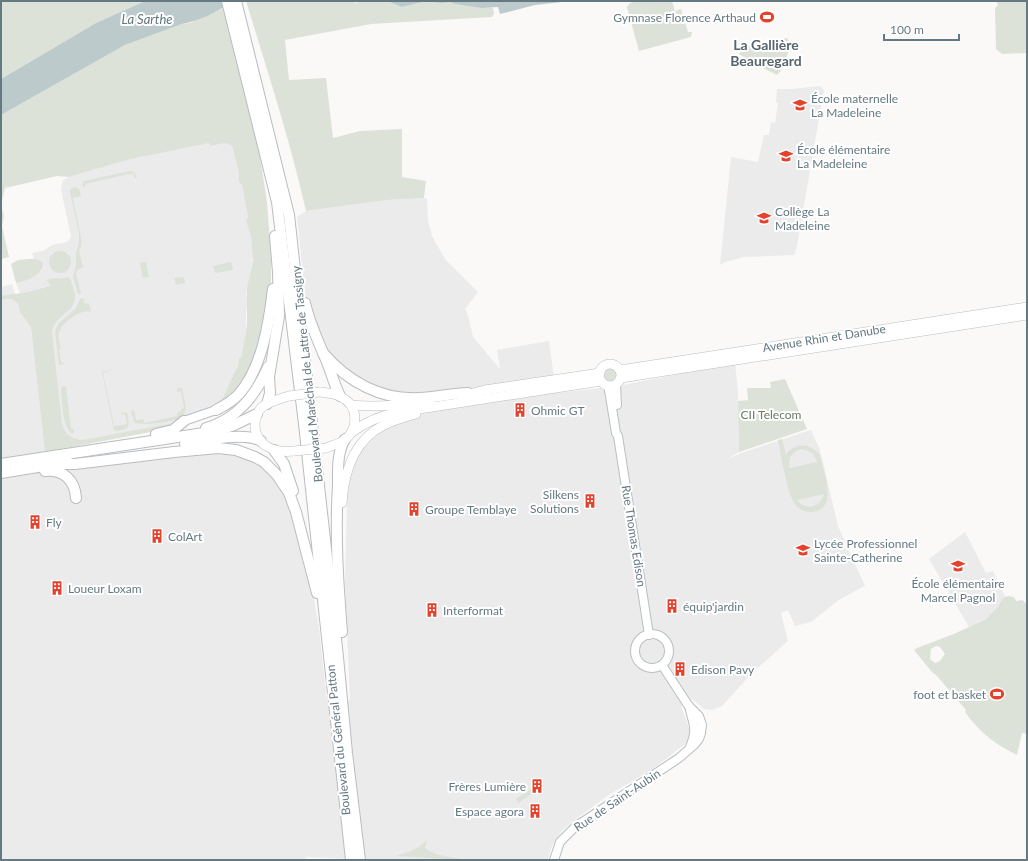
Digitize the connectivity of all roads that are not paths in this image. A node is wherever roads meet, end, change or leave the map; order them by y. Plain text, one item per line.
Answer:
1 (227, 1) edge
2 (236, 1) edge
3 (239, 32) junction
4 (261, 133) junction
5 (276, 242) junction
6 (295, 258) junction
7 (1027, 307) edge
8 (1027, 315) edge
9 (323, 353) junction
10 (272, 358) junction
11 (611, 379) junction
12 (340, 396) junction
13 (468, 397) junction
14 (267, 404) junction
15 (351, 405) junction
16 (447, 405) junction
17 (216, 410) joint
18 (258, 414) junction
19 (184, 421) joint
20 (348, 436) junction
21 (153, 440) junction
22 (261, 441) junction
23 (125, 445) junction
24 (274, 450) junction
25 (1, 464) edge
26 (61, 464) junction
27 (5, 472) edge
28 (76, 498) dead end
29 (305, 547) junction
30 (337, 566) junction
31 (325, 619) junction
32 (649, 635) junction
33 (662, 665) junction
34 (347, 753) junction
35 (352, 827) junction
36 (351, 860) edge
37 (360, 860) edge
38 (554, 860) edge

1 - 3 highway, Boulevard Maréchal de Lattre de Tassigny
2 - 3 highway, Boulevard Maréchal de Lattre de Tassigny
3 - 4 highway, Boulevard Maréchal de Lattre de Tassigny
3 - 6 highway, Boulevard Maréchal de Lattre de Tassigny
4 - 5 highway
4 - 31 highway, Boulevard Maréchal de Lattre de Tassigny
5 - 10 highway
5 - 17 highway
6 - 9 highway
6 - 34 highway, Boulevard Maréchal de Lattre de Tassigny
7 - 11 main road, Avenue Rhin et Danube
8 - 11 main road, Avenue Rhin et Danube
9 - 12 highway
9 - 13 highway
10 - 14 highway
10 - 21 highway
11 - 13 main road, Avenue Rhin et Danube
11 - 32 street, Rue Thomas Edison
12 - 14 main road, bridge
12 - 15 main road
13 - 15 main road
13 - 16 main road
14 - 18 main road
15 - 20 main road
16 - 20 main road
16 - 30 main road
17 - 19 street
18 - 21 highway
18 - 22 main road
19 - 23 highway
20 - 24 main road, bridge
20 - 30 highway
21 - 23 highway
22 - 24 main road
22 - 26 highway
23 - 25 highway
24 - 29 highway
26 - 27 highway
26 - 29 highway
27 - 28 highway
29 - 31 highway
30 - 34 highway
31 - 35 highway, Boulevard du Général Patton
32 - 33 street
32 - 33 street
33 - 38 street, Rue de Saint-Aubin
34 - 35 highway, Boulevard du Général Patton
35 - 36 highway, Boulevard du Général Patton
35 - 37 highway, Boulevard du Général Patton

